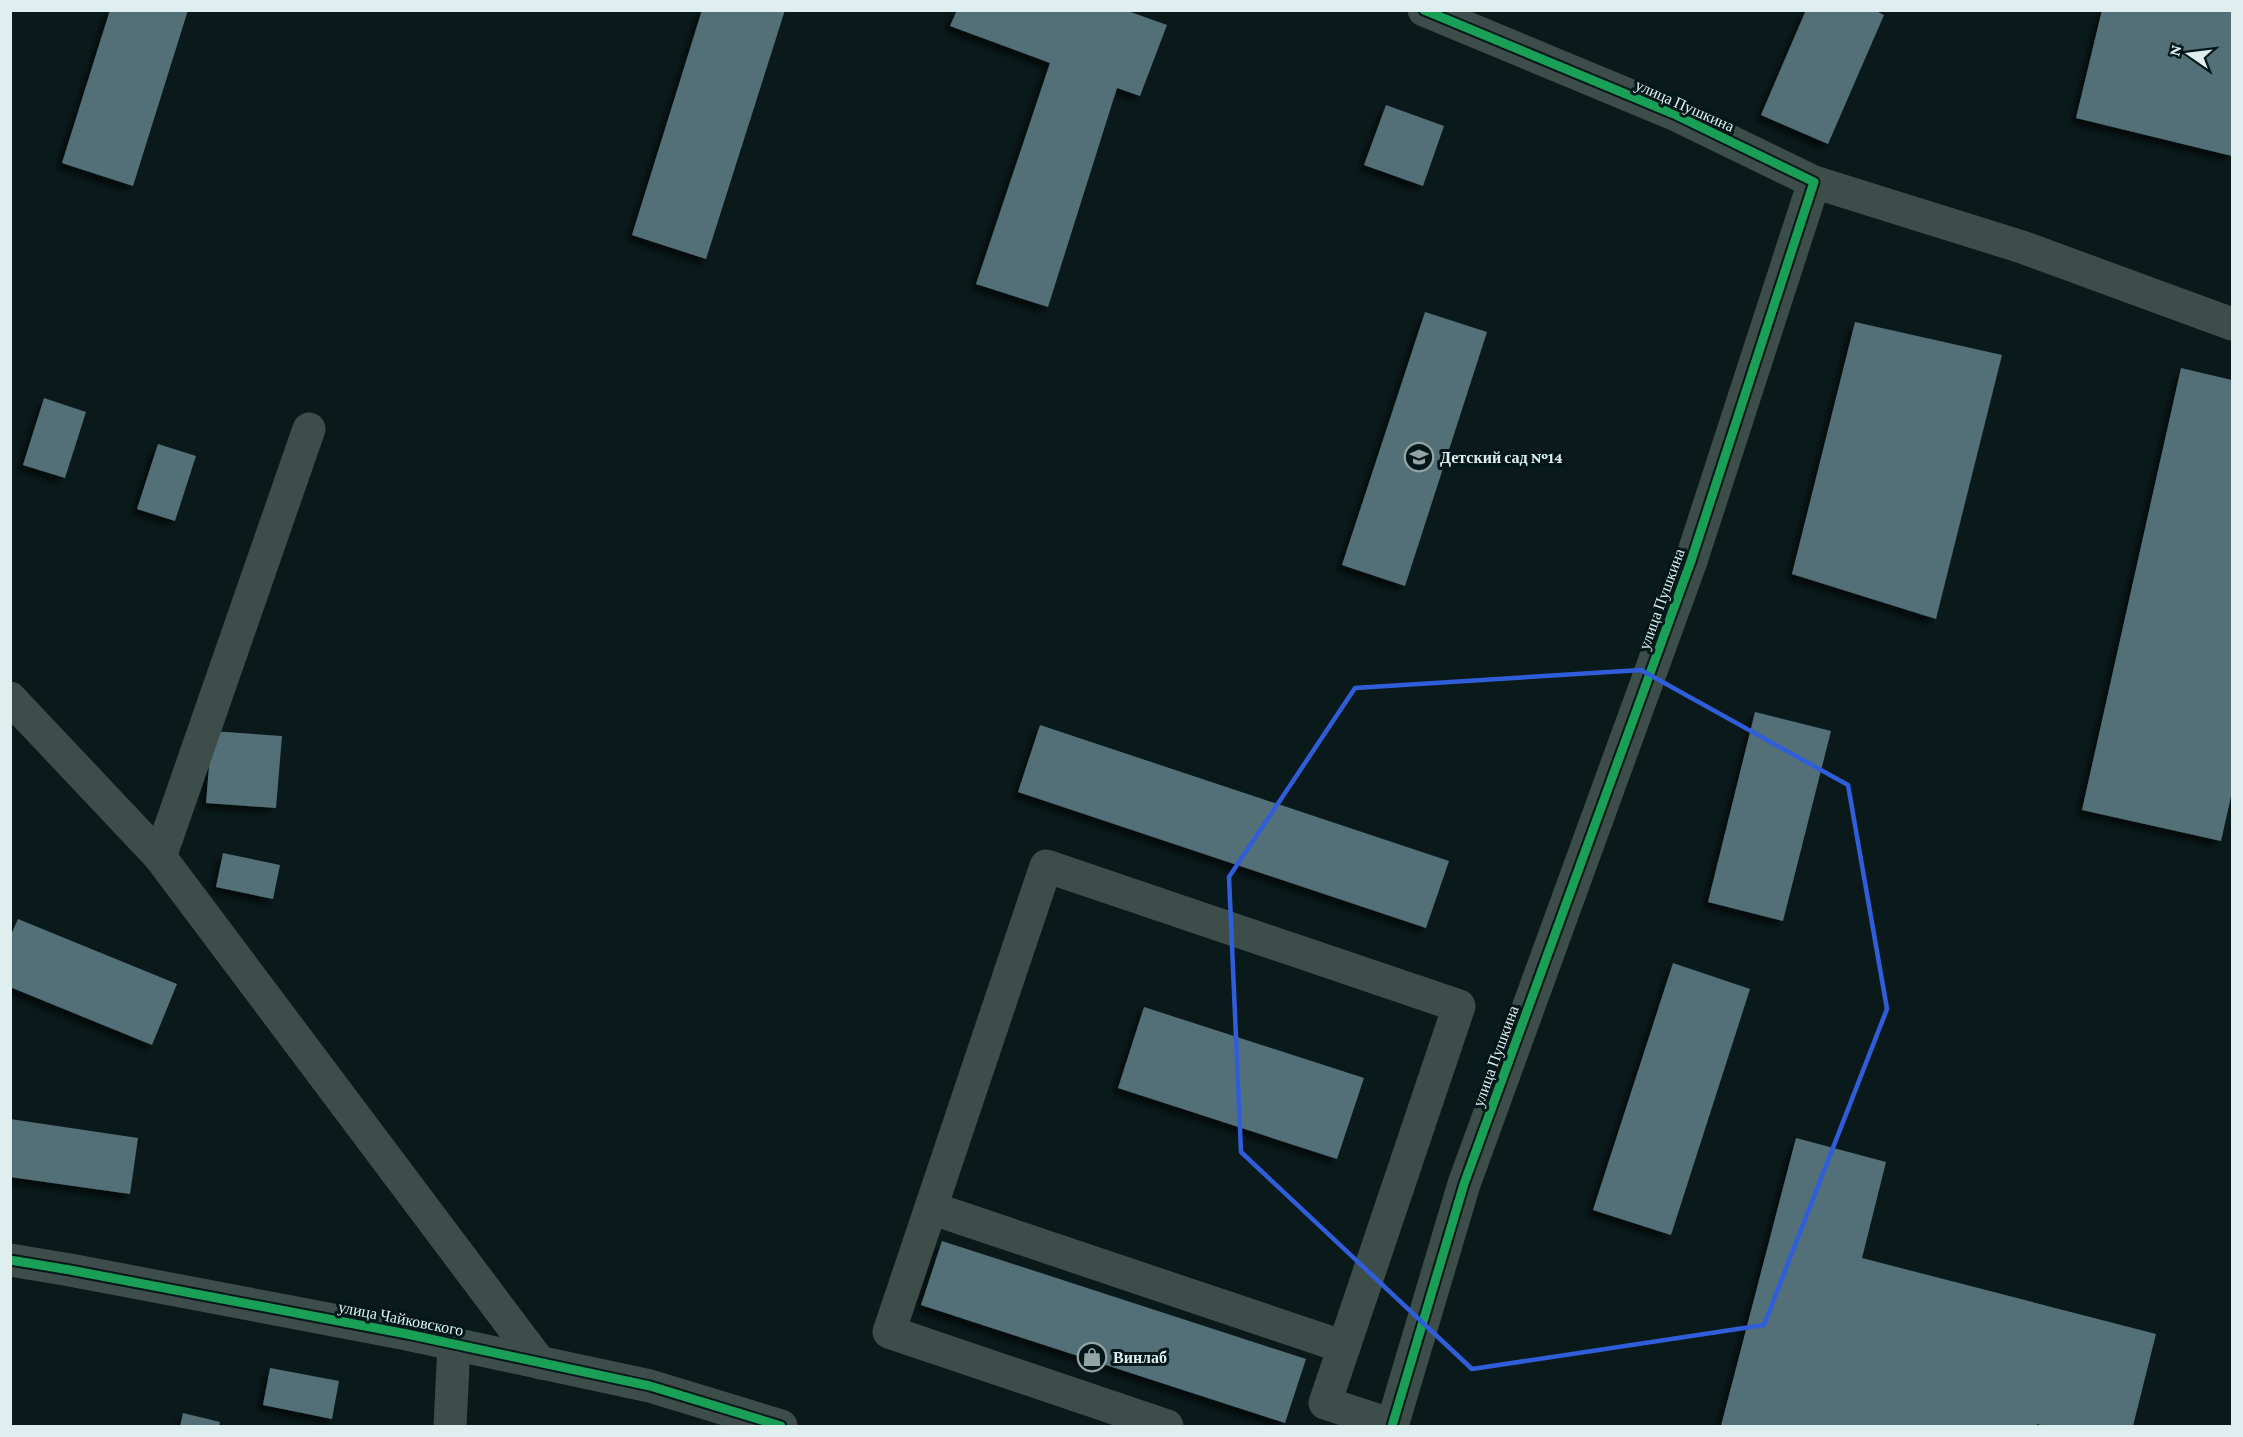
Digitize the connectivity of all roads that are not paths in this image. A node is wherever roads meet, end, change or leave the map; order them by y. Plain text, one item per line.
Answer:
1 (1424, 10) edge
2 (1814, 182) junction
3 (2232, 324) edge
4 (309, 429) dead end
5 (10, 698) edge
6 (160, 857) junction
7 (931, 1208) junction
8 (10, 1260) edge
9 (454, 1344) junction
10 (1344, 1347) junction
11 (540, 1362) junction
12 (1322, 1415) edge
13 (450, 1426) edge
14 (781, 1426) edge
15 (1167, 1426) edge
16 (1392, 1426) edge

1 - 2 street, улица Пушкина
2 - 3 street
2 - 16 street, улица Пушкина
4 - 6 street
5 - 6 street
6 - 11 street
7 - 10 street
7 - 10 street
7 - 15 street
8 - 9 street, улица Чайковского
9 - 11 street, улица Чайковского
9 - 13 street
10 - 12 street
11 - 14 street, улица Чайковского
12 - 16 street

